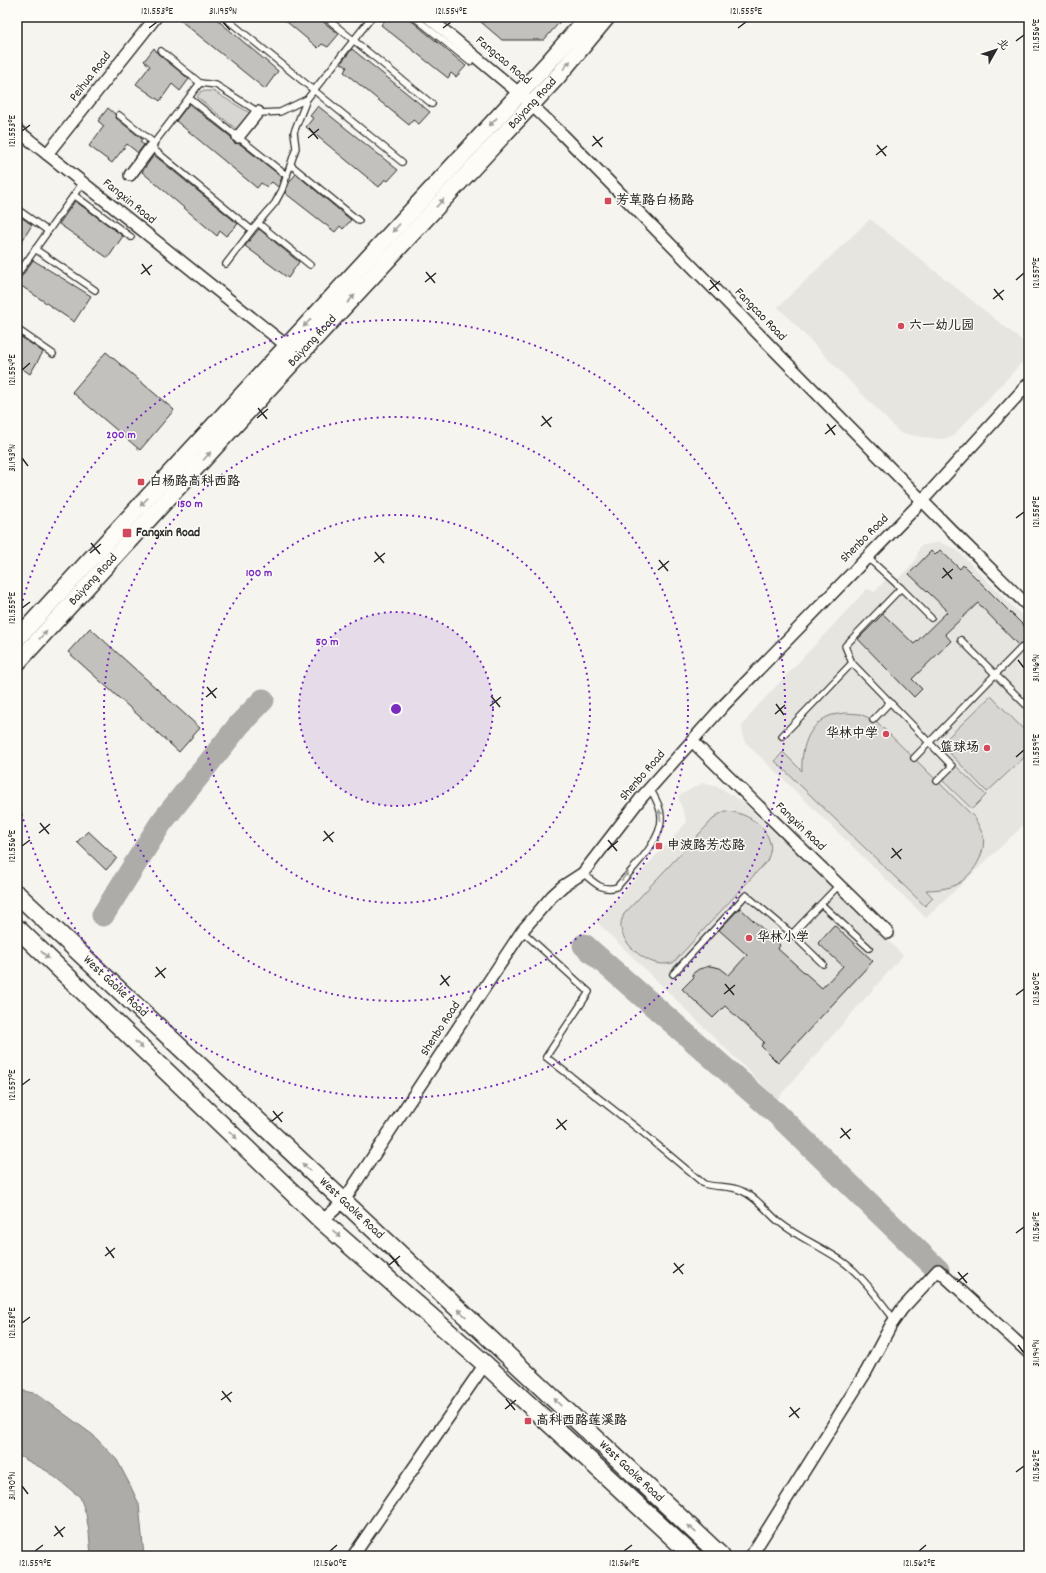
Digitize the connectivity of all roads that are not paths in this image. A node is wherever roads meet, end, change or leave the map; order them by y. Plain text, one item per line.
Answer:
1 (156, 17) edge
2 (224, 17) edge
3 (325, 17) edge
4 (372, 17) edge
5 (414, 17) edge
6 (428, 17) edge
7 (588, 17) edge
8 (607, 17) edge
9 (354, 40) junction
10 (161, 51) dead end
11 (470, 62) dead end
12 (200, 83) junction
13 (314, 90) junction
14 (189, 98) junction
15 (307, 99) junction
16 (526, 99) junction
17 (432, 104) dead end
18 (258, 112) junction
19 (119, 115) dead end
20 (17, 130) edge
21 (238, 137) junction
22 (152, 145) junction
23 (48, 154) junction
24 (402, 162) dead end
25 (291, 165) junction
26 (130, 175) dead end
27 (287, 176) junction
28 (83, 182) junction
29 (74, 195) junction
30 (17, 210) edge
31 (359, 220) dead end
32 (258, 223) junction
33 (252, 230) junction
34 (48, 231) junction
35 (131, 237) dead end
36 (35, 249) junction
37 (226, 264) dead end
38 (310, 265) dead end
39 (17, 274) edge
40 (95, 290) dead end
41 (17, 329) edge
42 (293, 350) junction
43 (53, 354) dead end
44 (1029, 383) edge
45 (922, 500) junction
46 (867, 557) junction
47 (901, 588) junction
48 (1029, 607) edge
49 (931, 618) dead end
50 (17, 639) edge
51 (961, 640) dead end
52 (1021, 648) dead end
53 (17, 663) edge
54 (852, 663) junction
55 (995, 675) junction
56 (890, 702) junction
57 (1029, 708) edge
58 (873, 720) dead end
59 (782, 736) dead end
60 (692, 741) junction
61 (929, 742) junction
62 (914, 758) dead end
63 (937, 781) dead end
64 (650, 788) junction
65 (583, 872) junction
66 (839, 885) junction
67 (17, 894) edge
68 (821, 904) junction
69 (17, 928) edge
70 (522, 931) junction
71 (888, 933) dead end
72 (792, 934) junction
73 (870, 948) dead end
74 (823, 964) dead end
75 (673, 974) dead end
76 (343, 1202) junction
77 (322, 1221) junction
78 (894, 1319) junction
79 (1029, 1353) edge
80 (485, 1364) junction
81 (353, 1556) edge
82 (693, 1556) edge
83 (721, 1556) edge
84 (751, 1556) edge

1 - 23 street, Peihua Road
2 - 13 lane
3 - 9 lane
4 - 9 lane
5 - 11 lane
6 - 16 street, Fangcao Road
7 - 16 main road, Baiyang Road
16 -> 8 main road, Baiyang Road
9 - 13 lane
9 - 17 lane
10 - 12 lane
12 - 14 lane
12 - 18 lane
13 - 15 lane
13 - 24 lane
14 - 21 lane
14 - 22 lane
15 - 18 lane
15 - 25 lane
16 - 42 main road, Baiyang Road
16 - 45 street, Fangcao Road
18 - 21 street
19 - 22 lane
20 - 23 street, Fangxin Road
21 - 27 lane
22 - 26 street
22 - 33 lane
23 - 28 street, Fangxin Road
25 - 27 lane
25 - 31 lane
27 - 32 lane
28 - 29 lane
28 - 42 street, Fangxin Road
29 - 34 lane
29 - 35 lane
30 - 34 lane
32 - 33 lane
32 - 38 lane
33 - 37 lane
34 - 36 lane
36 - 39 lane
36 - 40 lane
41 - 43 lane
42 -> 50 main road, Baiyang Road
53 -> 42 main road, Baiyang Road
44 - 45 street, Shenbo Road
45 - 46 street, Shenbo Road
45 - 48 street, Fangcao Road
46 - 47 lane
46 - 60 street, Shenbo Road
47 - 49 lane
47 - 54 lane
51 - 55 lane
52 - 55 lane
54 - 56 lane
54 - 59 lane
55 - 57 lane
55 - 61 lane
56 - 58 lane
56 - 61 lane
60 - 64 street, Shenbo Road
60 - 66 street, Fangxin Road
61 - 62 lane
61 - 63 lane
64 - 65 street, Shenbo Road
65 -> 64 lane
65 - 70 street, Shenbo Road
66 - 68 lane
66 - 71 street, Fangxin Road
76 -> 67 main road, West Gaoke Road
68 - 72 lane
68 - 73 lane
69 -> 77 main road, West Gaoke Road
70 - 76 street, Shenbo Road
70 - 78 lane
72 - 74 lane
72 - 75 lane
76 - 77 street, Shenbo Road
83 -> 76 main road, West Gaoke Road
77 -> 80 main road, West Gaoke Road
78 - 79 street
78 - 84 street
80 - 81 street
80 - 82 main road, West Gaoke Road

